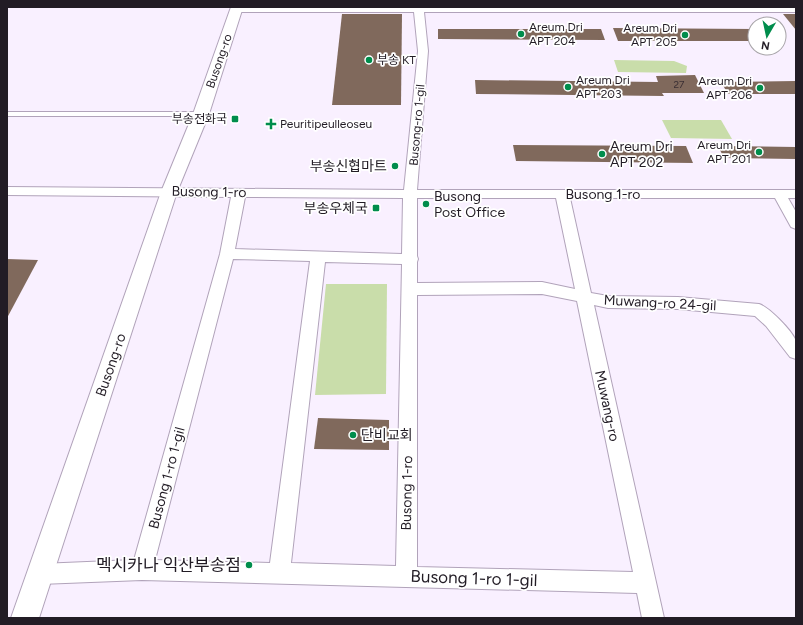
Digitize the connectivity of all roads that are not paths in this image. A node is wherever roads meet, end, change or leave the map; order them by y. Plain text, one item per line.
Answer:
1 (419, 7) edge
2 (236, 8) edge
3 (796, 9) edge
4 (7, 114) edge
5 (200, 114) junction
6 (7, 191) edge
7 (169, 192) junction
8 (239, 193) junction
9 (410, 194) junction
10 (562, 194) junction
11 (779, 194) junction
12 (796, 194) edge
13 (796, 224) edge
14 (227, 254) junction
15 (318, 258) junction
16 (411, 259) junction
17 (410, 290) junction
18 (584, 297) junction
19 (796, 352) edge
20 (142, 570) junction
21 (40, 574) junction
22 (279, 574) junction
23 (406, 577) junction
24 (645, 583) junction
25 (25, 618) edge
26 (653, 618) edge

1 - 2 street
1 - 3 street
1 - 9 street, Busong-ro 1-gil
2 - 5 street, Busong-ro
4 - 5 lane
5 - 7 street, Busong-ro
6 - 7 street, Busong 1-ro
7 - 8 street, Busong 1-ro
7 - 21 street, Busong-ro
8 - 9 street, Busong 1-ro
8 - 14 street, Busong 1-ro 1-gil
9 - 10 street, Busong 1-ro
9 - 16 street, Busong 1-ro
10 - 11 street, Busong 1-ro
10 - 18 street, Muwang-ro
11 - 12 street, Busong 1-ro
11 - 13 street
14 - 15 street
14 - 20 street, Busong 1-ro 1-gil
15 - 16 street
15 - 22 street
16 - 17 street, Busong 1-ro
17 - 18 street, Muwang-ro 24-gil
17 - 23 street, Busong 1-ro
18 - 19 street, Muwang-ro 24-gil
18 - 24 street, Muwang-ro
20 - 21 street
20 - 22 street, Busong 1-ro 1-gil
21 - 25 street, Busong-ro
22 - 23 street, Busong 1-ro 1-gil
23 - 24 street, Busong 1-ro 1-gil
24 - 26 street, Muwang-ro

